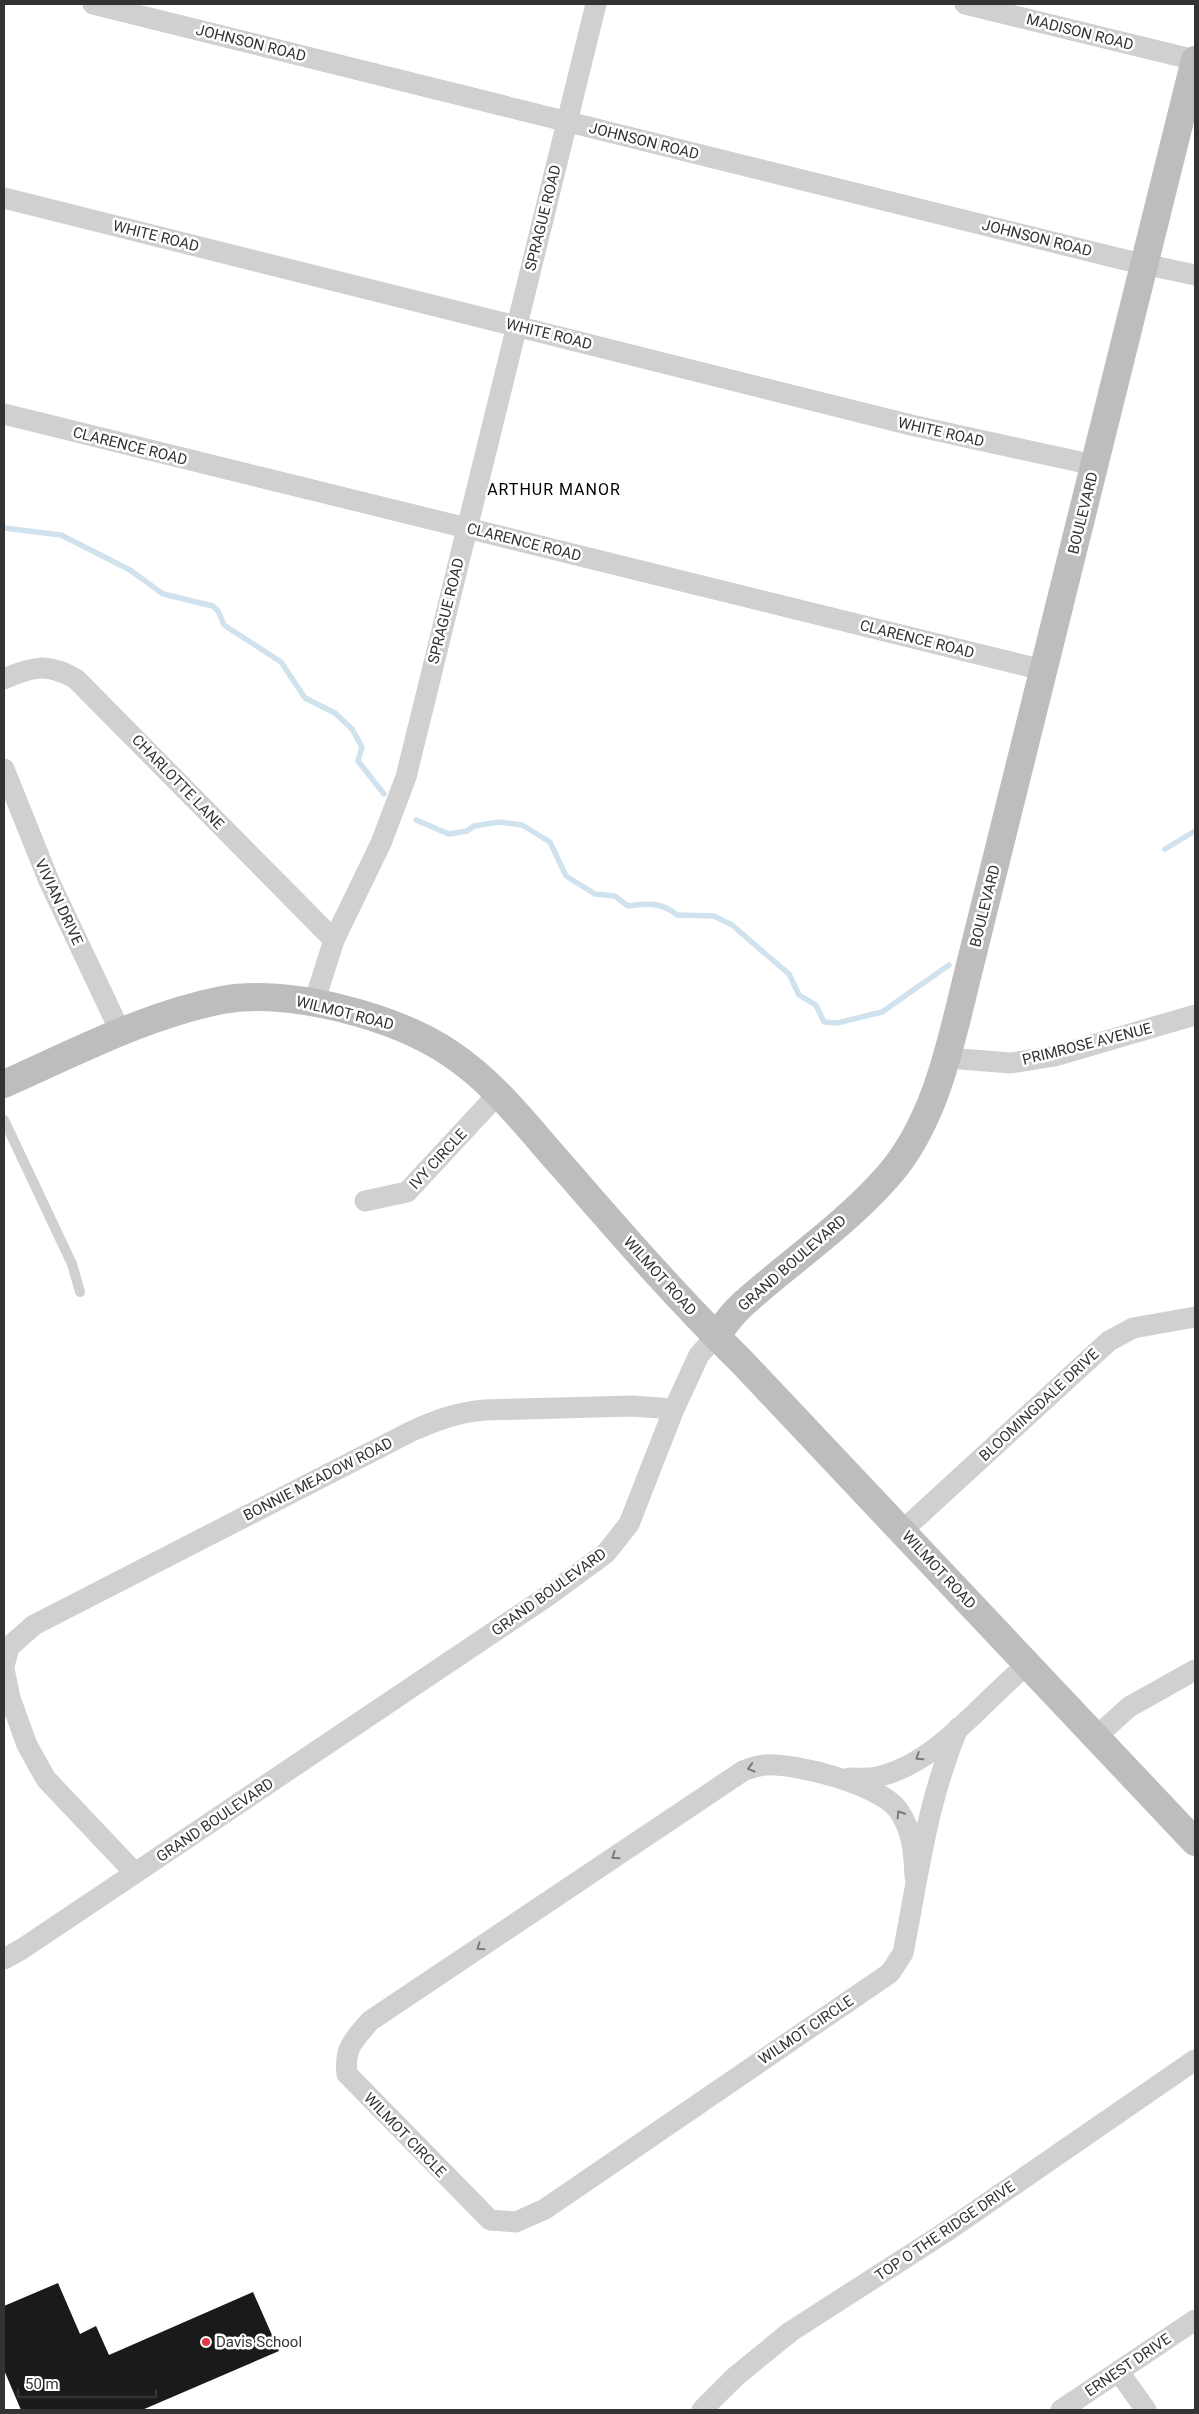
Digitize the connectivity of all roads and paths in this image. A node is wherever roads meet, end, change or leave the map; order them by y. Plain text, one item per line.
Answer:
1 (93, 4) edge
2 (596, 4) edge
3 (965, 4) edge
4 (1195, 60) edge
5 (567, 122) junction
6 (4, 198) edge
7 (1144, 264) junction
8 (1195, 275) edge
9 (517, 326) junction
10 (4, 414) edge
11 (1094, 465) junction
12 (467, 528) junction
13 (1043, 670) junction
14 (4, 679) edge
15 (4, 769) edge
16 (334, 940) junction
17 (970, 966) joint
18 (314, 1003) junction
19 (1195, 1016) edge
20 (121, 1033) junction
21 (947, 1058) junction
22 (4, 1084) edge
23 (498, 1094) junction
24 (4, 1120) edge
25 (365, 1201) dead end
26 (80, 1292) dead end
27 (1195, 1318) edge
28 (716, 1336) junction
29 (674, 1409) junction
30 (902, 1531) junction
31 (1028, 1664) junction
32 (4, 1667) edge
33 (1195, 1670) edge
34 (958, 1728) junction
35 (1096, 1736) junction
36 (844, 1779) junction
37 (1195, 1842) edge
38 (135, 1873) junction
39 (916, 1877) junction
40 (4, 1959) edge
41 (1195, 2060) edge
42 (1195, 2320) edge
43 (1119, 2372) junction
44 (702, 2410) edge
45 (1061, 2410) edge
46 (1146, 2410) edge

1 - 5 street, JOHNSON ROAD
2 - 5 street, SPRAGUE ROAD
3 - 4 street, MADISON ROAD
4 - 7 street, BOULEVARD
5 - 7 street, JOHNSON ROAD
5 - 9 street, SPRAGUE ROAD
6 - 9 street, WHITE ROAD
7 - 8 street, JOHNSON ROAD
7 - 11 street, BOULEVARD
9 - 11 street, WHITE ROAD
9 - 12 street, SPRAGUE ROAD
10 - 12 street, CLARENCE ROAD
11 - 13 street, BOULEVARD
12 - 13 street, CLARENCE ROAD
12 - 16 street, SPRAGUE ROAD
13 - 17 street, BOULEVARD
14 - 16 street, CHARLOTTE LANE
15 - 20 street, VIVIAN DRIVE
16 - 18 street, SPRAGUE ROAD
17 - 21 street, GRAND BOULEVARD
18 - 20 street, WILMOT ROAD
18 - 23 street, WILMOT ROAD
19 - 21 street, PRIMROSE AVENUE
20 - 22 street, WILMOT ROAD
21 - 28 street, GRAND BOULEVARD
23 - 25 street, IVY CIRCLE
23 - 28 street, WILMOT ROAD
24 - 26 lane
27 - 30 street, BLOOMINGDALE DRIVE
28 - 29 street, GRAND BOULEVARD
28 - 30 street, WILMOT ROAD
29 - 32 street, BONNIE MEADOW ROAD
29 - 38 street, GRAND BOULEVARD
30 - 31 street, WILMOT ROAD
31 - 34 street, WILMOT CIRCLE
31 - 35 street, WILMOT ROAD
32 - 38 street, BONNIE MEADOW ROAD
33 - 35 street
34 -> 36 street, WILMOT CIRCLE
34 - 39 street, WILMOT CIRCLE
35 - 37 street, WILMOT ROAD
39 -> 36 street, WILMOT CIRCLE
36 -> 39 street, WILMOT CIRCLE
38 - 40 street, GRAND BOULEVARD
41 - 44 street, TOP O THE RIDGE DRIVE
42 - 43 street, ERNEST DRIVE
43 - 45 street, ERNEST DRIVE
43 - 46 street

